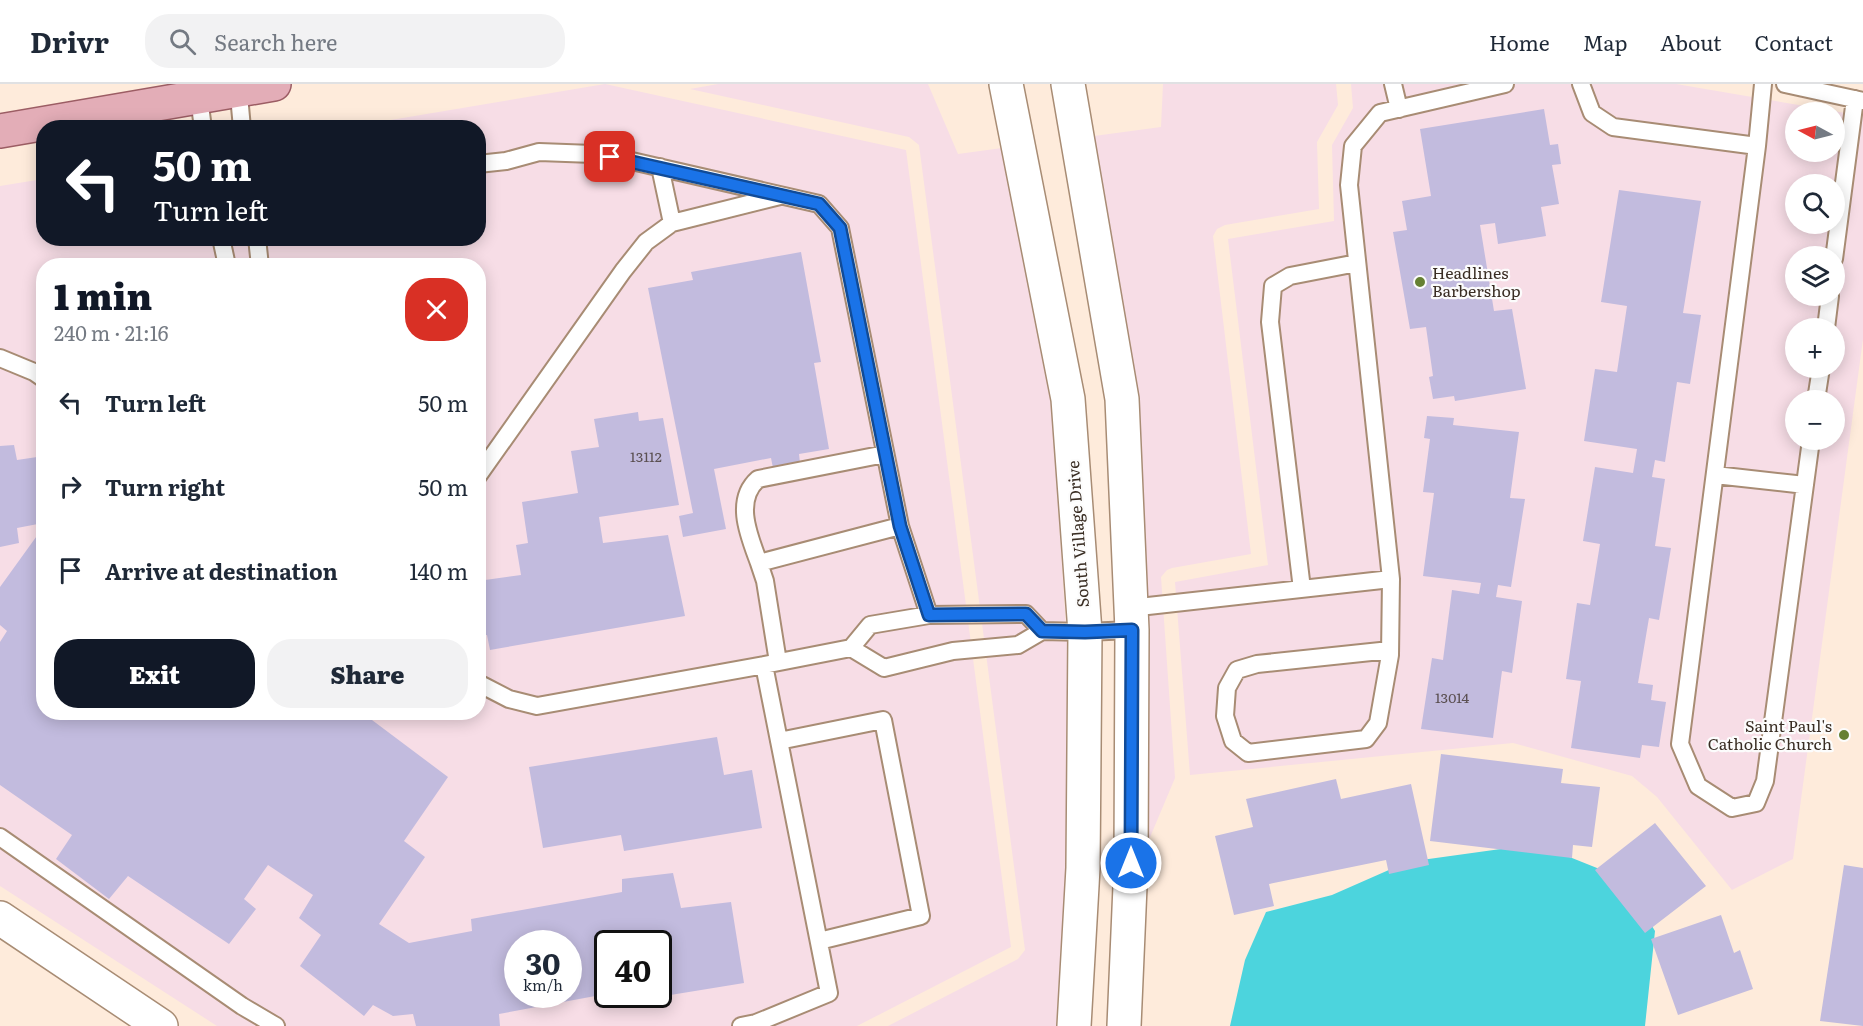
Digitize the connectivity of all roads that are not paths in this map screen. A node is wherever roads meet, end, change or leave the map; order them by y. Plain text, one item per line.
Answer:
1 (274, 84) edge
2 (1006, 84) edge
3 (1068, 84) edge
4 (1393, 84) edge
5 (1505, 84) edge
6 (1581, 84) edge
7 (1763, 84) edge
8 (1785, 84) edge
9 (239, 87) edge
10 (1859, 100) edge
11 (200, 103) edge
12 (1399, 109) junction
13 (79, 120) edge
14 (241, 120) edge
15 (36, 126) edge
16 (0, 131) edge
17 (1757, 146) junction
18 (486, 164) edge
19 (660, 167) junction
20 (781, 195) junction
21 (672, 223) junction
22 (1836, 246) edge
23 (1357, 263) junction
24 (0, 358) edge
25 (36, 373) edge
26 (1810, 450) edge
27 (885, 454) junction
28 (486, 465) edge
29 (1715, 475) junction
30 (1805, 485) junction
31 (900, 526) junction
32 (759, 563) junction
33 (1391, 579) junction
34 (1302, 589) junction
35 (929, 615) junction
36 (1131, 619) junction
37 (1042, 631) junction
38 (1085, 632) junction
39 (851, 648) junction
40 (1390, 650) junction
41 (771, 663) junction
42 (486, 687) edge
43 (779, 741) junction
44 (0, 837) edge
45 (0, 918) edge
46 (819, 940) junction
47 (161, 1026) edge
48 (276, 1026) edge
49 (741, 1026) edge
50 (1074, 1026) edge
51 (1124, 1026) edge

1 - 9 main road
2 - 38 street, South Village Drive
3 - 36 street
4 - 12 lane
5 - 12 lane
6 - 17 lane
7 - 17 lane
8 - 10 lane
9 - 11 main road
9 - 14 lane
10 - 22 lane
11 - 13 main road
12 - 23 lane
15 - 16 main road
17 - 29 lane
18 - 19 lane
19 - 20 lane
19 - 21 lane
20 - 21 lane
20 - 27 lane
21 - 28 lane
23 - 33 lane
23 - 34 lane
24 - 25 lane
26 - 30 lane
27 - 31 lane
27 - 32 lane
29 - 30 lane
29 - 30 lane
31 - 32 lane
31 - 35 lane
32 - 41 lane
33 - 34 lane
33 - 40 lane
34 - 36 lane
35 - 37 lane
35 - 39 lane
36 - 38 lane
36 - 51 street
37 - 38 lane
37 - 39 lane
38 - 50 street, South Village Drive
39 - 41 lane
40 - 40 lane
41 - 42 lane
41 - 43 lane
43 - 46 lane
43 - 46 lane
44 - 48 lane
45 - 47 street
46 - 49 lane

